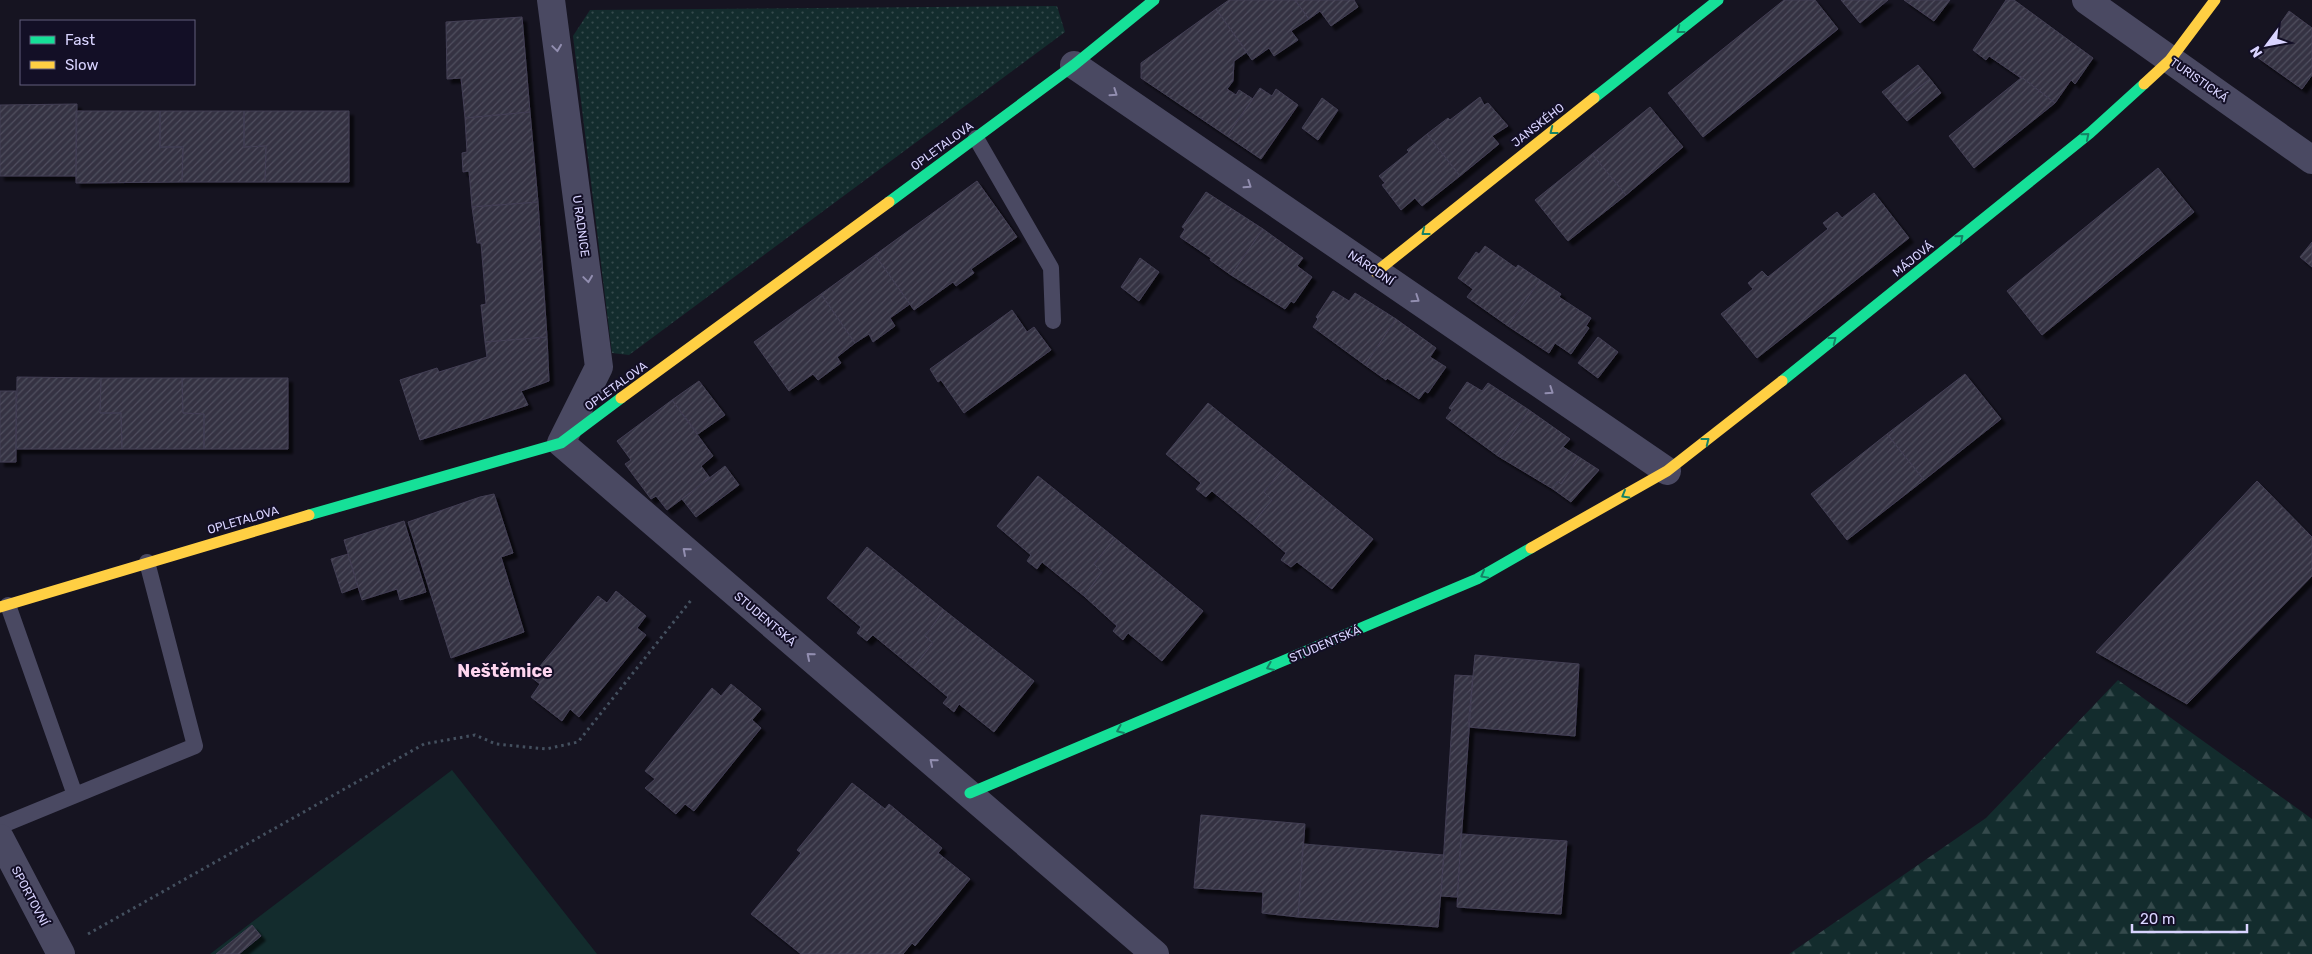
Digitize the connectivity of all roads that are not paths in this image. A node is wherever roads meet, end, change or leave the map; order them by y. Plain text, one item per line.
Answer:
1 (551, 0) edge
2 (1154, 0) edge
3 (1718, 0) edge
4 (2086, 0) edge
5 (2215, 0) edge
6 (2170, 60) junction
7 (1074, 66) junction
8 (976, 138) junction
9 (2312, 160) edge
10 (1376, 272) junction
11 (1052, 321) dead end
12 (561, 443) junction
13 (1667, 471) junction
14 (148, 562) junction
15 (4, 606) edge
16 (970, 794) junction
17 (75, 795) junction
18 (0, 826) edge
19 (0, 838) edge
20 (60, 952) edge
21 (1155, 954) edge

1 -> 12 street, U RADNICE
2 - 7 street, OPLETALOVA
3 -> 10 street, JANSKÉHO
4 - 6 street, TURISTICKÁ
5 - 6 street, MÁJOVÁ
6 - 9 street, TURISTICKÁ
13 -> 6 street, MÁJOVÁ
7 - 8 street, OPLETALOVA
7 -> 10 street, NÁRODNÍ
8 - 11 lane
8 - 12 street, OPLETALOVA
10 -> 13 street, NÁRODNÍ
12 - 14 street, OPLETALOVA
16 -> 12 street, STUDENTSKÁ
13 -> 16 street, STUDENTSKÁ
14 - 15 street, OPLETALOVA
14 - 17 lane
15 - 17 lane
16 - 21 street, STUDENTSKÁ
17 - 18 lane
19 - 20 street, SPORTOVNÍ

